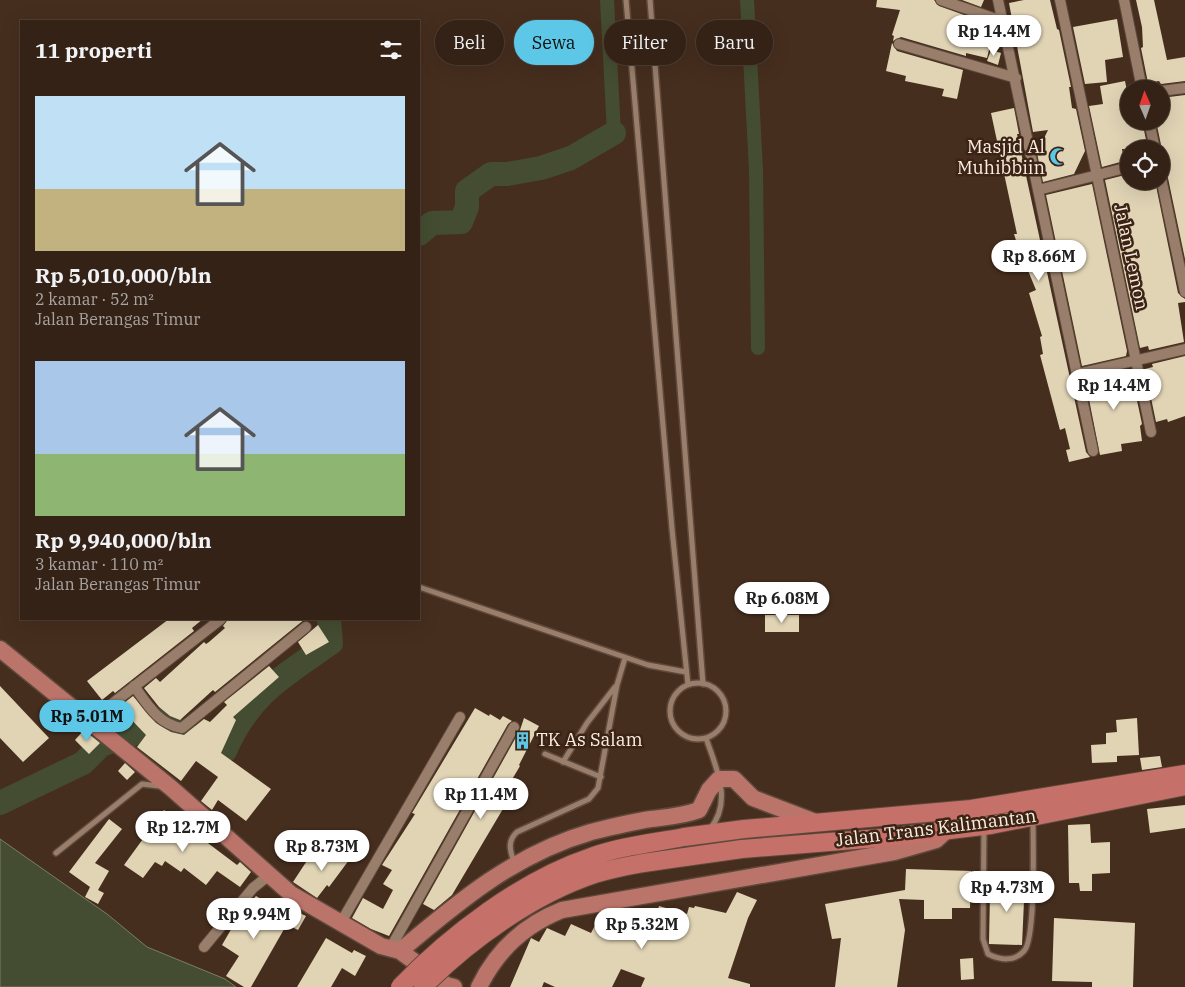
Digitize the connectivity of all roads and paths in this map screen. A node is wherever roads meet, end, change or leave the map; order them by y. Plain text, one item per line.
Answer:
1 (626, 0) edge
2 (650, 0) edge
3 (941, 0) edge
4 (998, 0) edge
5 (1060, 0) edge
6 (1124, 0) edge
7 (1002, 21) junction
8 (899, 44) dead end
9 (1016, 78) junction
10 (1140, 80) edge
11 (1185, 88) edge
12 (1170, 90) edge
13 (1120, 169) edge
14 (1097, 174) junction
15 (1038, 190) junction
16 (1164, 190) edge
17 (1185, 292) edge
18 (1185, 349) edge
19 (1136, 361) junction
20 (1077, 374) junction
21 (1151, 432) dead end
22 (1093, 451) dead end
23 (420, 587) edge
24 (221, 620) edge
25 (306, 627) dead end
26 (0, 649) edge
27 (625, 658) junction
28 (686, 672) junction
29 (703, 684) junction
30 (617, 685) junction
31 (688, 685) junction
32 (134, 686) junction
33 (460, 718) dead end
34 (90, 721) junction
35 (514, 727) dead end
36 (706, 738) junction
37 (545, 754) dead end
38 (563, 762) junction
39 (1185, 774) edge
40 (601, 777) junction
41 (719, 779) junction
42 (1185, 786) edge
43 (170, 787) junction
44 (1033, 817) junction
45 (818, 822) junction
46 (984, 826) junction
47 (947, 830) junction
48 (705, 834) junction
49 (56, 853) dead end
50 (514, 866) junction
51 (268, 876) junction
52 (340, 924) junction
53 (204, 947) dead end
54 (395, 950) junction
55 (400, 987) edge
56 (423, 987) edge
57 (454, 987) edge
58 (479, 987) edge

1 - 28 lane
2 - 29 lane
3 - 7 street
4 - 7 street
5 - 14 street, Jalan Lemon
6 - 10 street
7 - 9 street
8 - 9 street
9 - 15 street
11 - 12 street
13 - 14 street
14 - 15 street
14 - 19 street, Jalan Lemon
15 - 20 street
16 - 17 street
18 - 19 street
19 - 20 street
19 - 21 street, Jalan Lemon
20 - 22 street
23 - 27 lane
24 - 32 street
25 - 32 street
26 - 34 main road
27 - 28 lane
27 - 30 lane
28 - 31 lane
29 - 31 lane
29 - 36 lane
30 - 38 lane
30 - 40 lane
31 - 36 lane
32 - 34 street
33 - 52 street
34 - 43 main road
35 - 54 street
36 - 41 lane
37 - 38 lane
38 - 40 lane
39 - 45 highway, Jalan Trans Kalimantan
40 - 50 lane
41 - 45 main road
41 - 48 lane
41 - 50 main road
42 - 44 highway, Jalan Trans Kalimantan
43 - 49 lane
43 - 51 main road
44 - 46 highway, Jalan Trans Kalimantan
44 - 46 lane
45 - 48 highway, Jalan Trans Kalimantan
46 - 47 highway, Jalan Trans Kalimantan
47 - 56 highway, Jalan Trans Kalimantan, bridge
47 - 58 main road
48 - 55 highway, Jalan Trans Kalimantan, bridge
50 - 54 main road
51 - 52 main road
51 - 53 street
52 - 54 main road
54 - 57 main road

